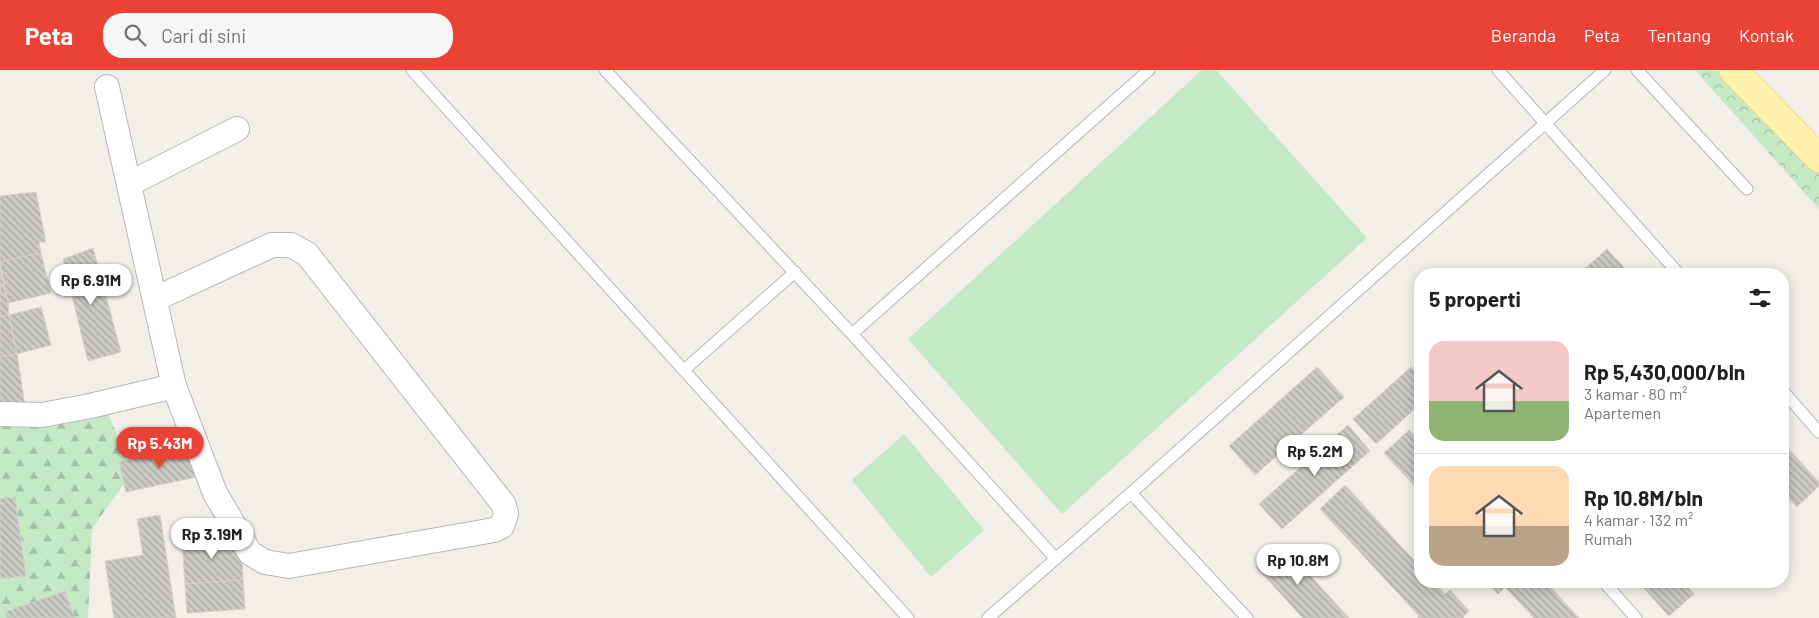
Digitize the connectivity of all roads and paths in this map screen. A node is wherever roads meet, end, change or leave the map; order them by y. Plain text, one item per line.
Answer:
1 (412, 70) edge
2 (605, 70) edge
3 (1149, 70) edge
4 (1498, 70) edge
5 (1605, 70) edge
6 (1637, 70) edge
7 (1733, 70) edge
8 (107, 87) dead end
9 (1545, 124) junction
10 (237, 129) dead end
11 (1819, 158) edge
12 (129, 184) junction
13 (1747, 189) dead end
14 (1674, 268) edge
15 (795, 272) junction
16 (155, 299) junction
17 (852, 334) junction
18 (684, 370) junction
19 (174, 386) junction
20 (1789, 398) edge
21 (0, 414) edge
22 (1819, 432) edge
23 (1131, 493) junction
24 (1056, 559) junction
25 (1609, 588) edge
26 (908, 618) edge
27 (988, 618) edge
28 (1247, 618) edge
29 (1636, 618) edge

1 - 18 lane
2 - 15 lane
3 - 17 lane
4 - 9 lane
5 - 9 lane
6 - 13 lane
7 - 11 main road
8 - 12 street
9 - 14 lane
9 - 23 lane
10 - 12 street
12 - 16 street
15 - 17 lane
15 - 18 lane
16 - 19 street
16 - 19 street
17 - 24 lane
18 - 26 lane
19 - 21 street
20 - 22 lane
23 - 24 lane
23 - 28 lane
24 - 27 lane
25 - 29 lane

